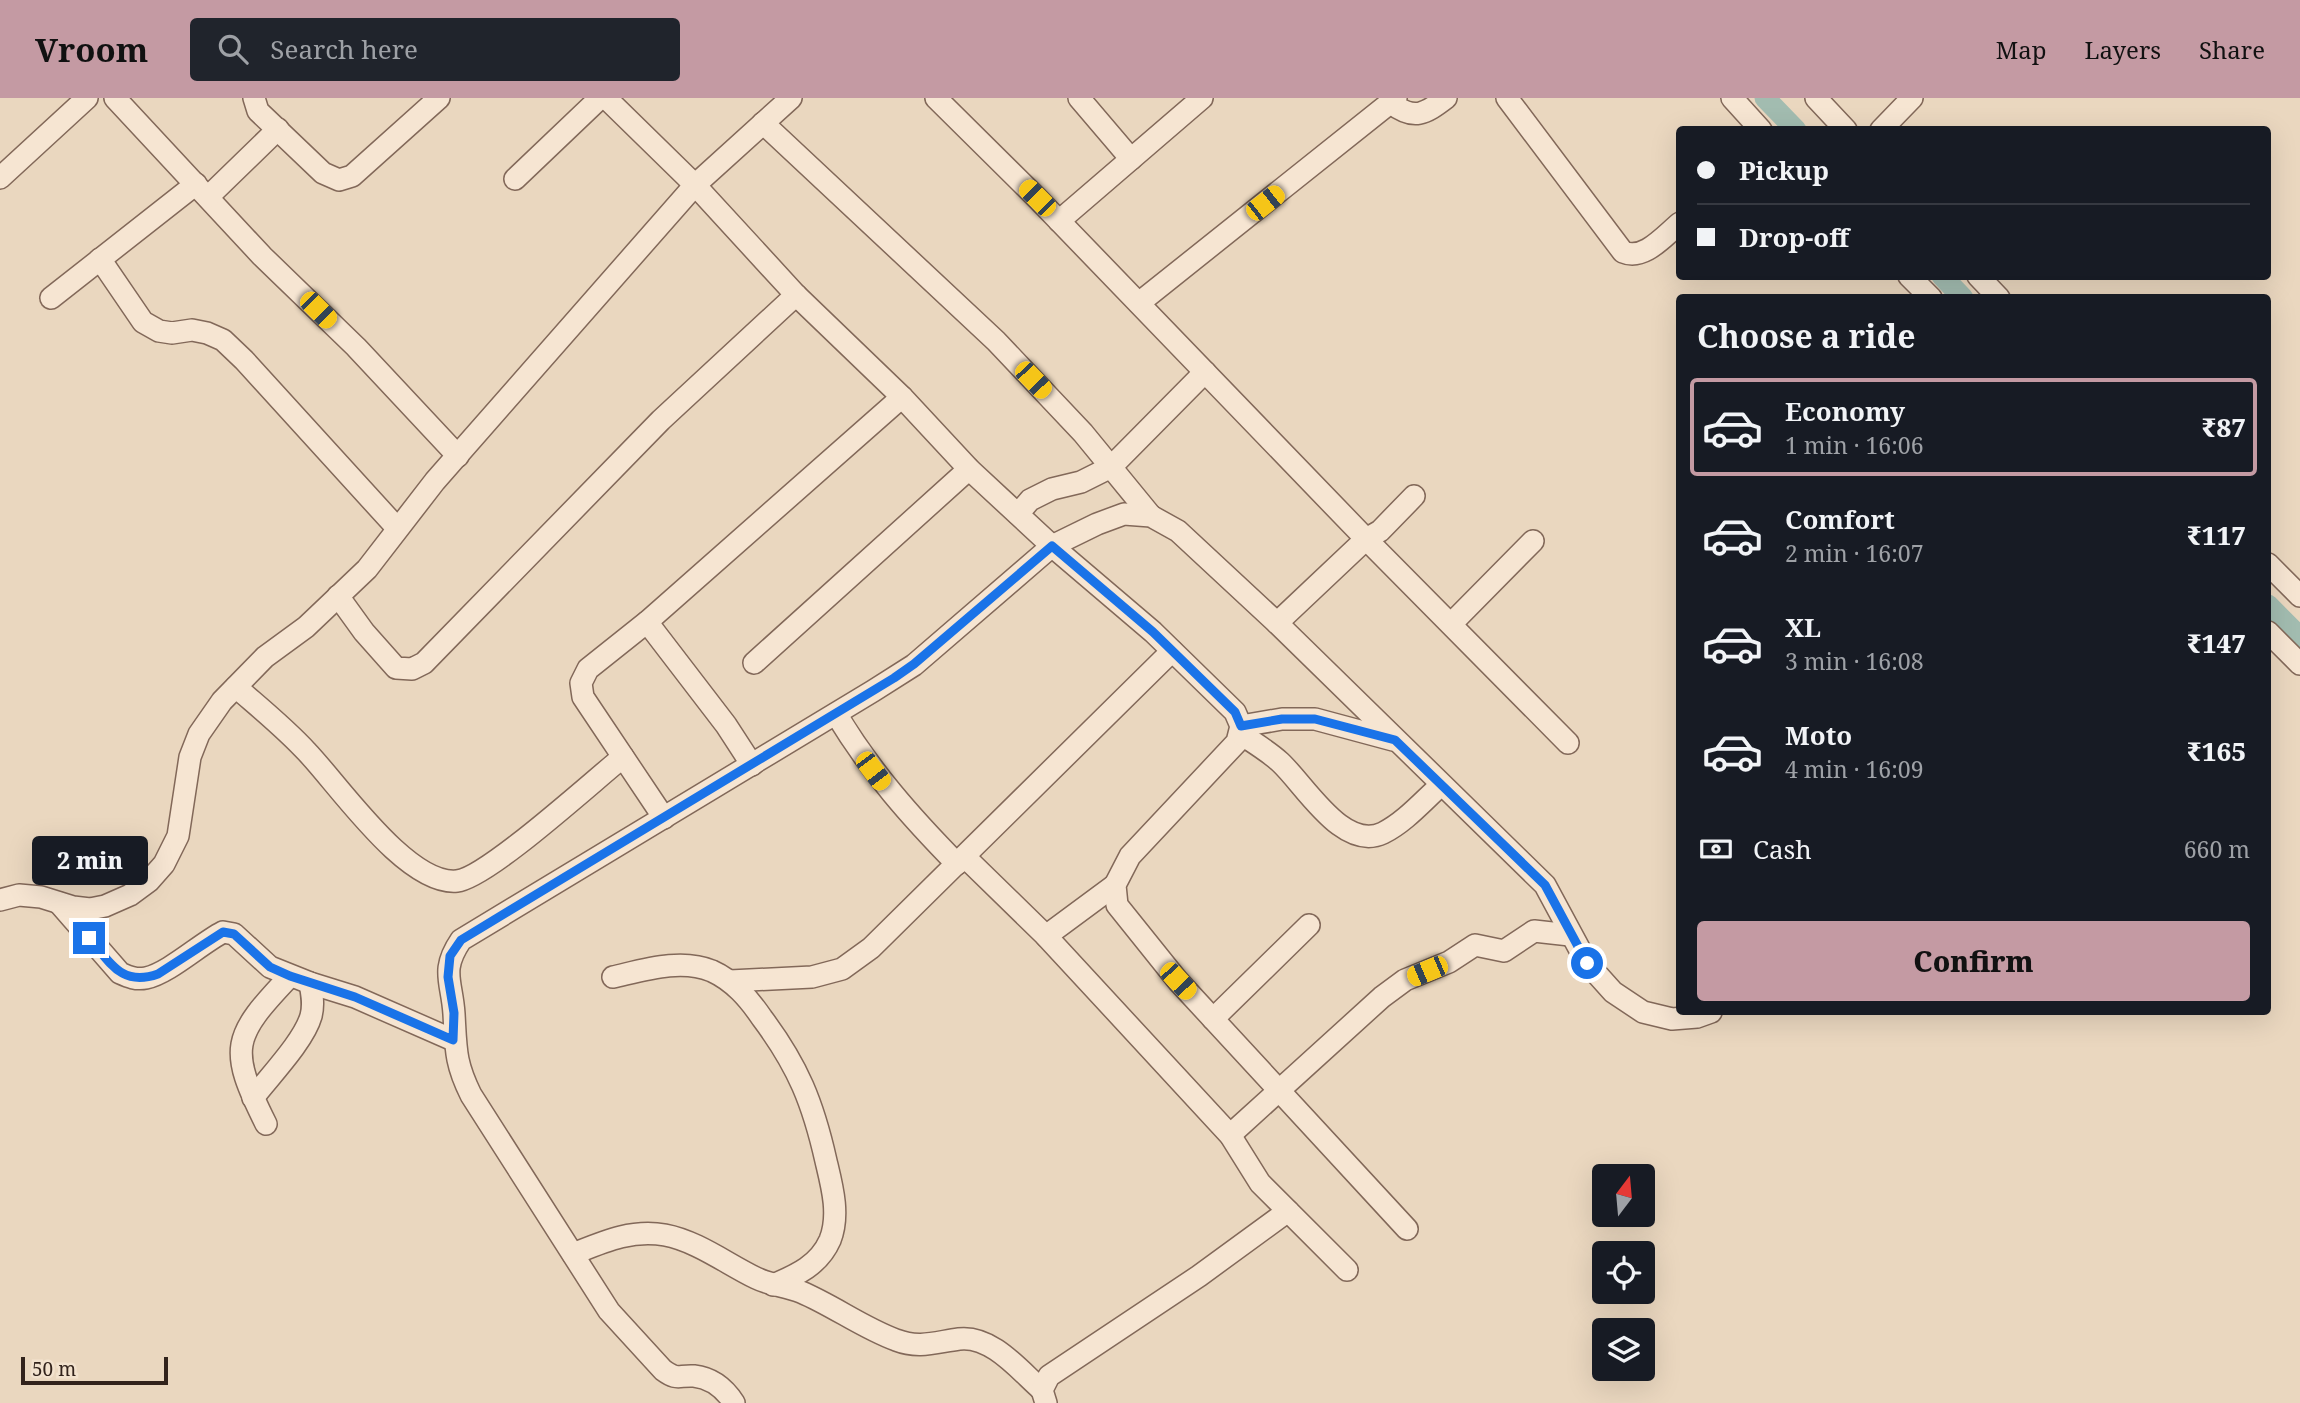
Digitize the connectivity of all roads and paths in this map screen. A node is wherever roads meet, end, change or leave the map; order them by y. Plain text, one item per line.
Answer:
1 (87, 98) edge
2 (115, 98) edge
3 (254, 98) edge
4 (439, 98) edge
5 (600, 98) edge
6 (607, 98) edge
7 (791, 98) edge
8 (936, 98) edge
9 (1079, 98) edge
10 (1202, 98) edge
11 (1446, 98) edge
12 (1507, 98) edge
13 (1732, 98) edge
14 (1816, 98) edge
15 (1912, 98) edge
16 (1393, 100) edge
17 (763, 123) junction
18 (1757, 126) edge
19 (1842, 126) edge
20 (1885, 126) edge
21 (278, 130) junction
22 (1131, 159) junction
23 (0, 178) edge
24 (515, 179) dead end
25 (695, 185) junction
26 (202, 191) junction
27 (1059, 221) junction
28 (1676, 226) edge
29 (100, 259) junction
30 (1913, 280) edge
31 (1982, 280) edge
32 (1927, 294) edge
33 (1995, 294) edge
34 (796, 295) junction
35 (51, 298) dead end
36 (1139, 303) junction
37 (1205, 372) junction
38 (902, 397) junction
39 (458, 456) junction
40 (1111, 467) junction
41 (969, 469) junction
42 (1414, 496) dead end
43 (1018, 514) junction
44 (1151, 516) junction
45 (397, 528) junction
46 (1366, 539) junction
47 (1533, 541) dead end
48 (1052, 546) junction
49 (2271, 567) edge
50 (338, 596) junction
51 (2300, 596) edge
52 (647, 622) junction
53 (1277, 623) junction
54 (1452, 623) junction
55 (2271, 635) edge
56 (1172, 651) junction
57 (754, 663) dead end
58 (2300, 664) edge
59 (236, 687) junction
60 (836, 714) junction
61 (1241, 730) junction
62 (1395, 740) junction
63 (1568, 743) dead end
64 (623, 757) junction
65 (752, 765) junction
66 (1441, 785) junction
67 (664, 818) junction
68 (961, 861) junction
69 (1115, 885) junction
70 (0, 900) edge
71 (59, 902) junction
72 (1309, 925) dead end
73 (1570, 935) junction
74 (1046, 936) junction
75 (290, 976) junction
76 (613, 977) dead end
77 (730, 981) junction
78 (310, 983) junction
79 (1703, 1015) edge
80 (1213, 1020) junction
81 (453, 1040) junction
82 (1279, 1089) junction
83 (253, 1098) junction
84 (265, 1124) dead end
85 (1230, 1135) junction
86 (1288, 1211) junction
87 (1406, 1229) dead end
88 (572, 1254) junction
89 (1348, 1270) dead end
90 (773, 1285) junction
91 (1044, 1397) edge
92 (734, 1403) edge

1 - 23 street
2 - 26 street
3 - 21 street
4 - 21 street
5 - 24 street
6 - 25 street
7 - 17 street
8 - 27 street
9 - 22 street
10 - 22 street
11 - 16 street
12 - 28 street
13 - 18 street
14 - 19 street
15 - 20 street
16 - 36 street
17 - 25 street
17 - 40 street
21 - 26 street
22 - 27 street
25 - 34 street
25 - 39 street
26 - 29 street
26 - 39 street
27 - 36 street
29 - 35 street
29 - 45 street
30 - 32 street
31 - 33 street
34 - 38 street
34 - 50 street
36 - 37 street
37 - 40 street
37 - 46 street
38 - 41 street
38 - 52 street
39 - 45 street
40 - 43 street
40 - 44 street
41 - 43 street
41 - 57 street
42 - 46 street
43 - 48 street
44 - 48 street
44 - 53 street
45 - 50 street
46 - 53 street
46 - 54 street
47 - 54 street
48 - 56 street
48 - 60 street
49 - 51 street
50 - 59 street
52 - 64 street
52 - 65 street
53 - 62 street
54 - 63 street
55 - 58 street
56 - 61 street
56 - 68 street
59 - 64 street
59 - 71 street
60 - 65 street
60 - 68 street
61 - 62 street
61 - 66 street
61 - 69 street
62 - 66 street
64 - 67 street
65 - 67 street
66 - 73 street
67 - 81 street
68 - 74 street
68 - 77 street
69 - 74 street
69 - 80 street
70 - 71 street
71 - 75 street
72 - 80 street
73 - 79 street
73 - 82 street
74 - 85 street
75 - 78 street
75 - 83 street
76 - 77 street
77 - 90 street
78 - 81 street
78 - 83 street
80 - 82 street
81 - 88 street
82 - 85 street
82 - 87 street
83 - 84 street
85 - 86 street
86 - 89 street
86 - 91 street
88 - 90 street
88 - 92 street
90 - 91 street

